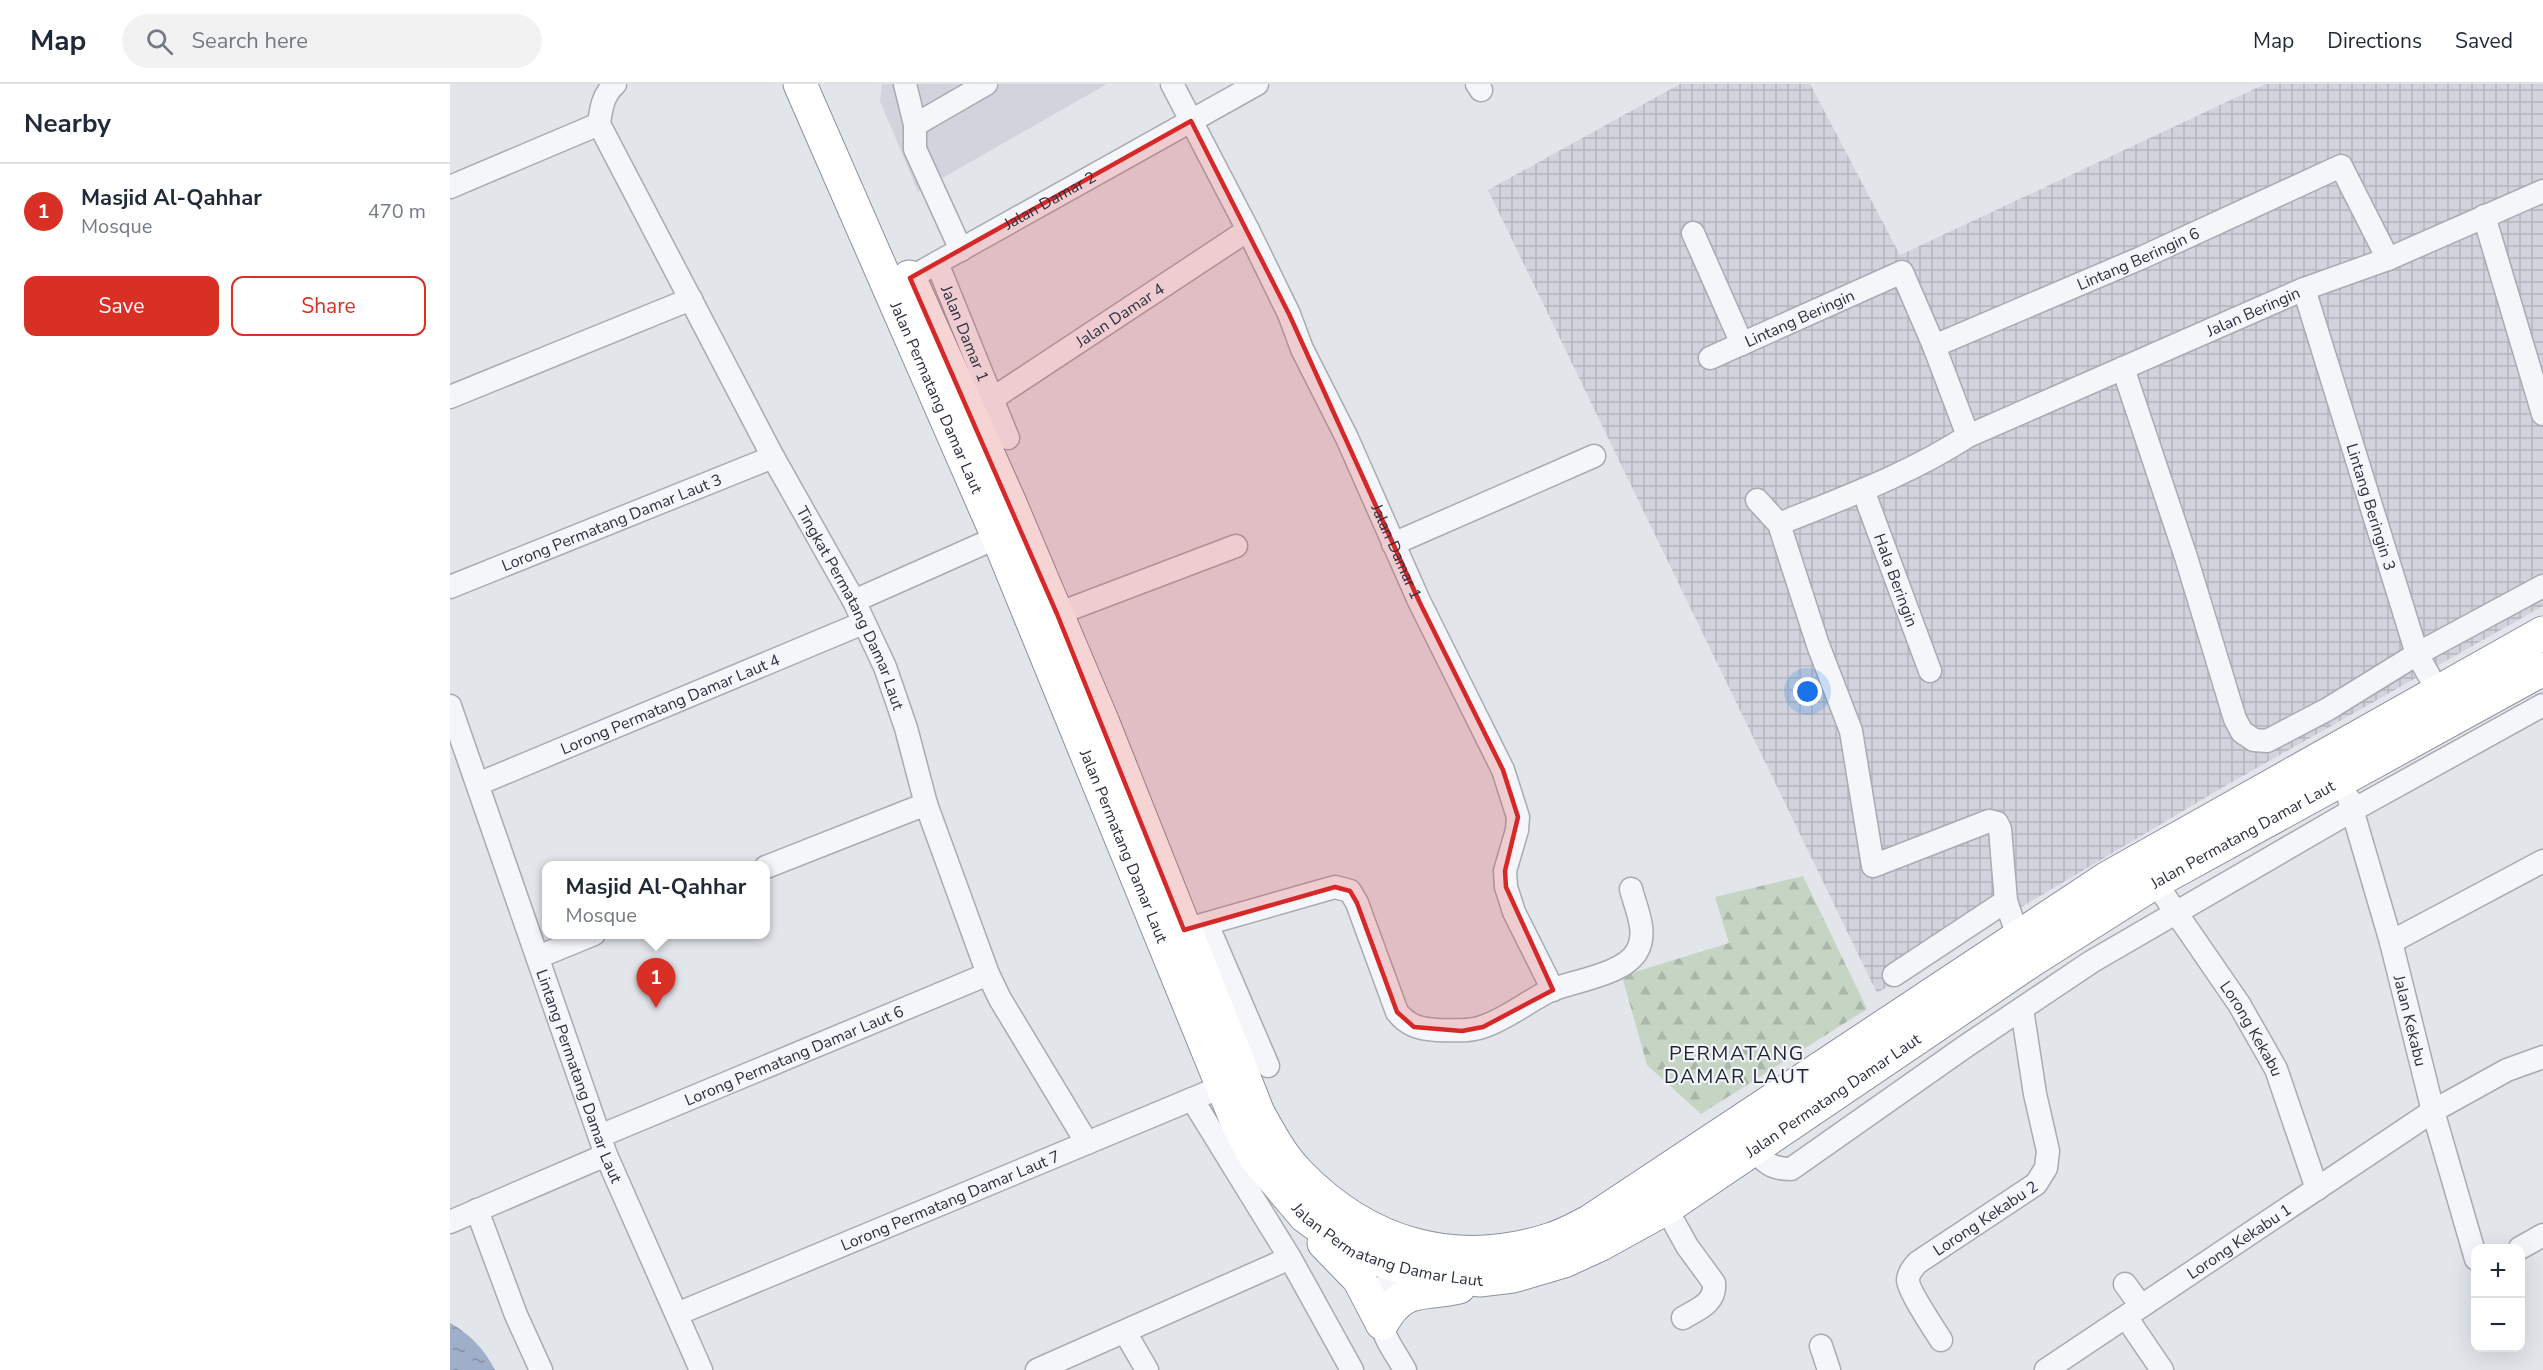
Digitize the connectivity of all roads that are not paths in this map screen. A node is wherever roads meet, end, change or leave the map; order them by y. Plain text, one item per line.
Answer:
1 (615, 84) edge
2 (800, 84) edge
3 (823, 84) edge
4 (906, 84) edge
5 (986, 84) edge
6 (1172, 84) edge
7 (1257, 84) edge
8 (1191, 121) junction
9 (599, 124) junction
10 (915, 125) junction
11 (450, 187) edge
12 (2543, 191) edge
13 (2484, 216) junction
14 (1248, 230) junction
15 (1693, 233) dead end
16 (962, 250) junction
17 (2388, 259) junction
18 (924, 271) junction
19 (2304, 289) junction
20 (691, 300) junction
21 (1742, 344) junction
22 (1934, 346) junction
23 (1710, 358) dead end
24 (2123, 368) junction
25 (450, 397) edge
26 (992, 399) junction
27 (2543, 414) edge
28 (1968, 436) junction
29 (1008, 438) dead end
30 (1594, 456) dead end
31 (773, 457) junction
32 (1863, 490) junction
33 (1757, 500) dead end
34 (1779, 524) junction
35 (998, 537) junction
36 (1393, 544) junction
37 (1236, 546) dead end
38 (2543, 586) edge
39 (450, 587) edge
40 (854, 601) junction
41 (1057, 614) junction
42 (863, 623) junction
43 (2543, 633) edge
44 (2416, 654) junction
45 (1930, 671) dead end
46 (2534, 674) edge
47 (2445, 705) junction
48 (2543, 705) edge
49 (450, 706) edge
50 (2392, 752) junction
51 (478, 784) junction
52 (2348, 795) junction
53 (926, 804) junction
54 (2543, 861) edge
55 (770, 865) edge
56 (2155, 882) junction
57 (1631, 889) dead end
58 (2006, 901) junction
59 (2175, 913) junction
60 (1195, 927) junction
61 (2018, 937) junction
62 (582, 939) edge
63 (2391, 942) junction
64 (538, 957) junction
65 (988, 974) junction
66 (1894, 975) dead end
67 (1553, 990) junction
68 (2022, 1008) junction
69 (2543, 1056) edge
70 (1268, 1066) dead end
71 (1221, 1087) junction
72 (1192, 1099) junction
73 (2433, 1111) junction
74 (1087, 1143) junction
75 (603, 1145) junction
76 (1754, 1148) junction
77 (2317, 1189) junction
78 (1666, 1208) junction
79 (477, 1210) junction
80 (1305, 1216) junction
81 (450, 1222) edge
82 (2543, 1235) edge
83 (2471, 1245) edge
84 (2525, 1245) edge
85 (1398, 1254) junction
86 (1290, 1258) junction
87 (1479, 1280) junction
88 (2125, 1284) dead end
89 (2133, 1311) junction
90 (677, 1314) junction
91 (1683, 1318) dead end
92 (1382, 1323) junction
93 (1125, 1332) junction
94 (1941, 1341) dead end
95 (1821, 1346) dead end
96 (541, 1370) edge
97 (701, 1370) edge
98 (1037, 1370) edge
99 (1148, 1370) edge
100 (1352, 1370) edge
101 (1405, 1370) edge
102 (1829, 1370) edge
103 (2046, 1370) edge
104 (2162, 1370) edge

1 - 9 street
2 - 35 highway, Jalan Permatang Damar Laut
3 - 18 highway, Jalan Permatang Damar Laut
4 - 10 street
5 - 10 street
6 - 8 street, Jalan Damar 1
7 - 8 street
8 - 14 street, Jalan Damar 1
8 - 16 street, Jalan Damar 2
9 - 11 street
9 - 20 street, Tingkat Permatang Damar Laut
10 - 16 street
12 - 13 street, Jalan Beringin
13 - 17 street, Jalan Beringin
13 - 27 street
14 - 26 street, Jalan Damar 4
14 - 36 street, Jalan Damar 1
15 - 21 street
16 - 18 street, Jalan Damar 2
17 - 19 street, Jalan Beringin
17 - 22 street, Lintang Beringin 6
18 - 26 street, Jalan Damar 1
18 - 41 highway, Jalan Permatang Damar Laut
19 - 24 street, Jalan Beringin
19 - 44 street, Lintang Beringin 3
20 - 25 street
20 - 31 street, Tingkat Permatang Damar Laut
21 - 22 street, Lintang Beringin
21 - 23 street, Lintang Beringin
22 - 28 street
24 - 28 street, Jalan Beringin
24 - 44 street
26 - 29 street, Jalan Damar 1
28 - 32 street, Jalan Beringin
30 - 36 street
31 - 39 street, Lorong Permatang Damar Laut 3
31 - 40 street, Tingkat Permatang Damar Laut
32 - 34 street, Jalan Beringin
32 - 45 street, Hala Beringin
33 - 34 street
34 - 58 street
35 - 40 street
35 - 71 highway, Jalan Permatang Damar Laut
36 - 67 street, Jalan Damar 1
37 - 41 street
38 - 44 street
40 - 42 street, Tingkat Permatang Damar Laut
41 - 60 highway, Jalan Permatang Damar Laut
42 - 51 street, Lorong Permatang Damar Laut 4
42 - 53 street, Tingkat Permatang Damar Laut
43 - 47 highway, Jalan Permatang Damar Laut
44 - 47 street, Lintang Beringin 3
46 - 47 highway, Jalan Permatang Damar Laut
46 - 50 highway
47 - 50 highway, Jalan Permatang Damar Laut
47 - 61 highway, Jalan Permatang Damar Laut
48 - 52 street
49 - 51 street, Lintang Permatang Damar Laut
50 - 52 highway, Jalan Permatang Damar Laut
51 - 64 street, Lintang Permatang Damar Laut
52 - 56 highway, Jalan Permatang Damar Laut
52 - 59 street
52 - 63 street, Jalan Kekabu
53 - 55 street
53 - 65 street, Tingkat Permatang Damar Laut
54 - 63 street
56 - 59 street, Lorong Kekabu
56 - 76 highway, Jalan Permatang Damar Laut
57 - 67 street
58 - 61 street
58 - 66 street
59 - 68 street
59 - 77 street, Lorong Kekabu
60 - 67 street
60 - 70 street
60 - 85 highway, Jalan Permatang Damar Laut
61 - 85 highway, Jalan Permatang Damar Laut
62 - 64 street
63 - 73 street, Jalan Kekabu
64 - 75 street, Lintang Permatang Damar Laut
65 - 74 street, Tingkat Permatang Damar Laut
65 - 75 street, Lorong Permatang Damar Laut 6
68 - 76 street
68 - 94 street, Lorong Kekabu 2
69 - 73 street, Lorong Kekabu 1
71 - 72 street, Lorong Permatang Damar Laut 7
71 - 80 highway, Jalan Permatang Damar Laut
72 - 74 street, Lorong Permatang Damar Laut 7
72 - 86 street
73 - 77 street, Lorong Kekabu 1
73 - 83 street, Jalan Kekabu
74 - 90 street, Lorong Permatang Damar Laut 7
75 - 79 street, Lorong Permatang Damar Laut 6
75 - 90 street, Lintang Permatang Damar Laut
76 - 78 highway, Jalan Permatang Damar Laut
77 - 89 street, Lorong Kekabu 1
78 - 87 highway, Jalan Permatang Damar Laut
78 - 91 street
79 - 81 street, Lorong Permatang Damar Laut 6
79 - 96 street
80 - 85 highway, Jalan Permatang Damar Laut
80 - 92 highway
82 - 84 street
85 - 87 highway, Jalan Permatang Damar Laut
85 - 92 street
86 - 93 street
86 - 100 street
87 - 92 highway
88 - 89 street
89 - 103 street, Lorong Kekabu 1
89 - 104 street
90 - 97 street, Lintang Permatang Damar Laut
92 - 101 street
93 - 98 street
93 - 99 street
95 - 102 street

